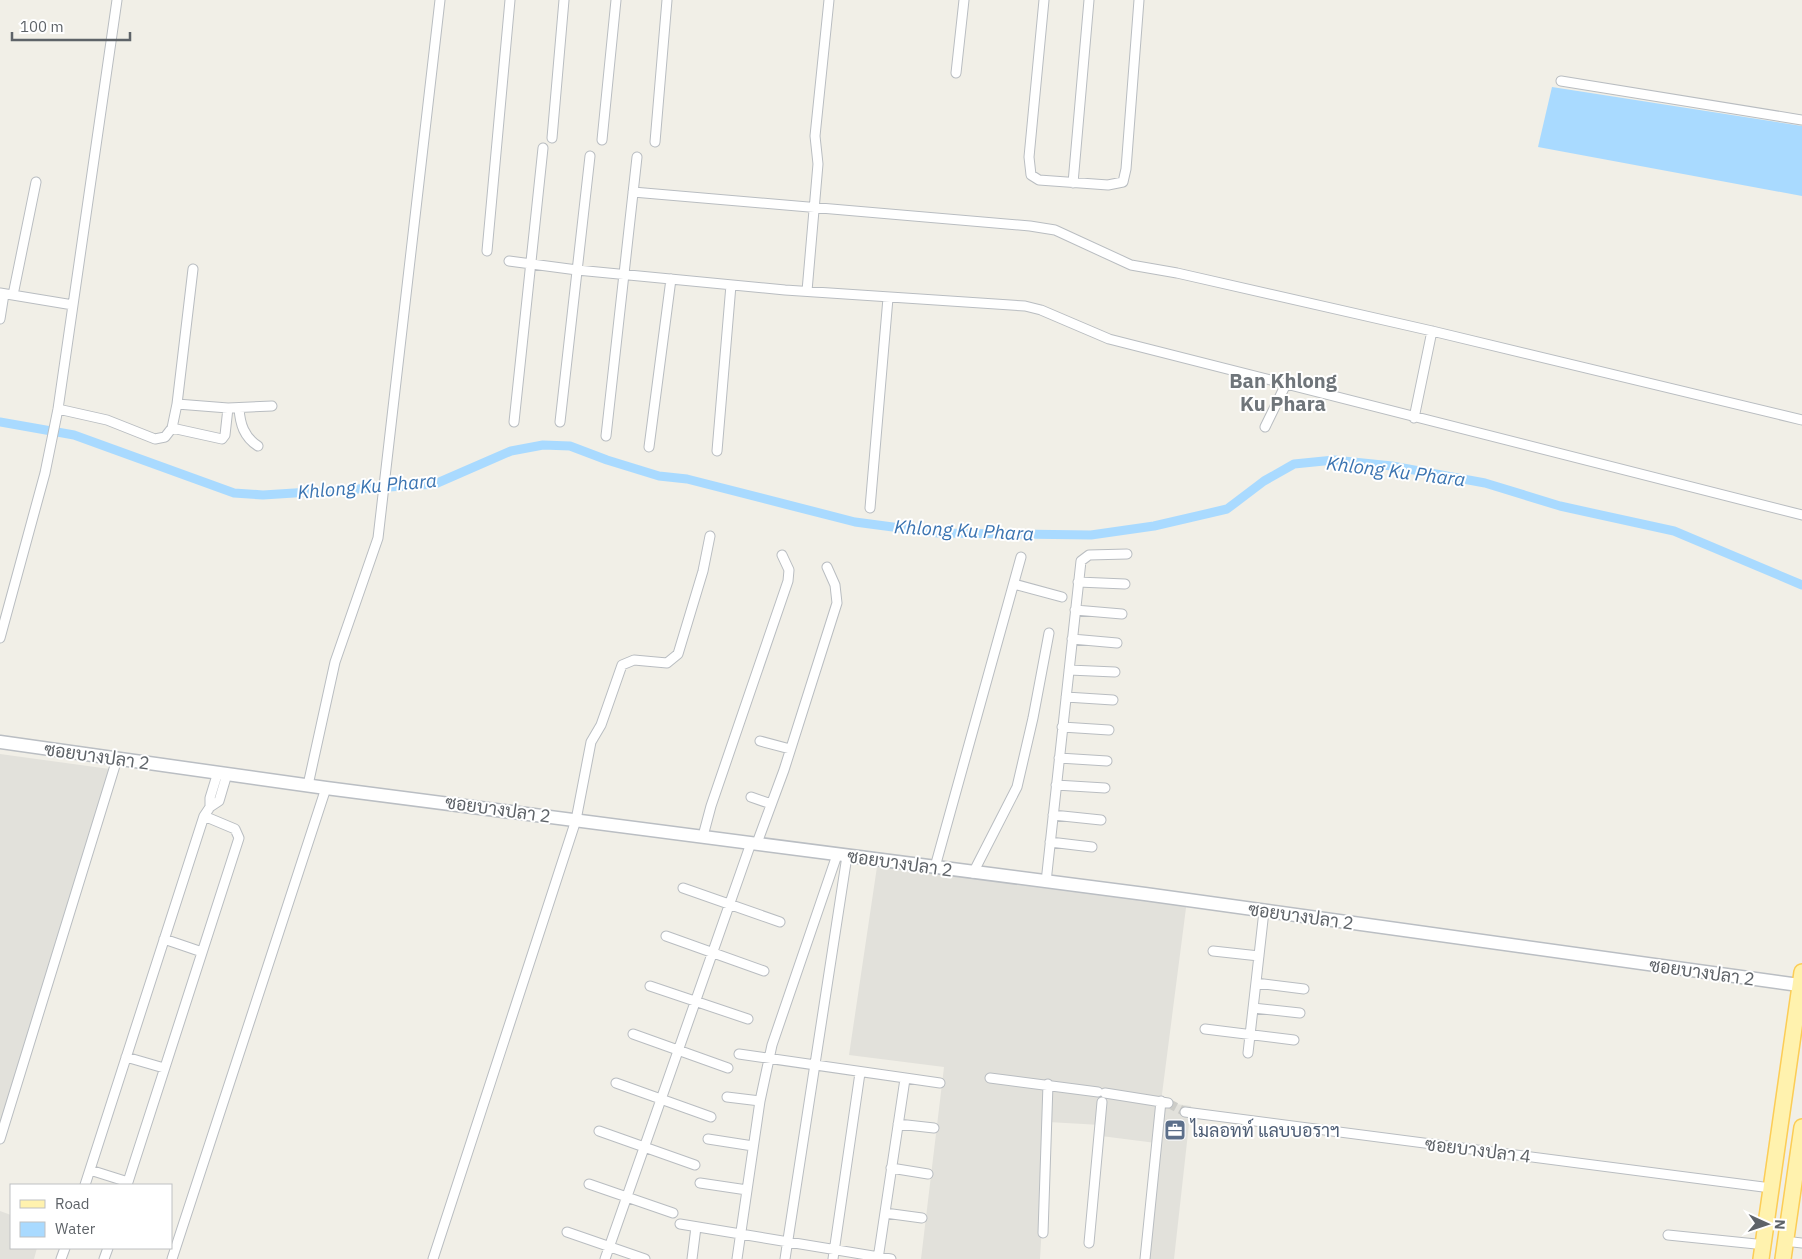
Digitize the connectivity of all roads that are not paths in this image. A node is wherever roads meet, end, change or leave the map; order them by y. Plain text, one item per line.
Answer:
1 (118, 0) edge
2 (440, 0) edge
3 (510, 0) edge
4 (564, 0) edge
5 (616, 0) edge
6 (668, 0) edge
7 (829, 0) edge
8 (964, 0) edge
9 (1044, 0) edge
10 (1089, 0) edge
11 (1139, 0) edge
12 (956, 73) dead end
13 (1561, 81) dead end
14 (1802, 120) edge
15 (552, 138) dead end
16 (602, 140) dead end
17 (656, 142) dead end
18 (543, 148) dead end
19 (590, 156) dead end
20 (637, 157) dead end
21 (36, 182) dead end
22 (1073, 183) junction
23 (633, 192) junction
24 (815, 209) junction
25 (487, 252) dead end
26 (509, 261) dead end
27 (530, 264) junction
28 (193, 269) dead end
29 (577, 270) junction
30 (624, 274) junction
31 (671, 279) junction
32 (731, 285) junction
33 (807, 291) junction
34 (6, 294) edge
35 (888, 298) junction
36 (73, 305) junction
37 (0, 319) edge
38 (1432, 330) junction
39 (1285, 386) junction
40 (177, 404) junction
41 (272, 406) dead end
42 (228, 408) junction
43 (239, 408) junction
44 (58, 409) junction
45 (1414, 418) junction
46 (1802, 420) edge
47 (514, 422) dead end
48 (560, 422) dead end
49 (1265, 427) dead end
50 (172, 428) junction
51 (606, 436) dead end
52 (258, 446) dead end
53 (649, 447) dead end
54 (717, 451) dead end
55 (870, 508) dead end
56 (1802, 516) edge
57 (710, 536) dead end
58 (1127, 554) dead end
59 (782, 555) dead end
60 (1021, 557) dead end
61 (827, 567) dead end
62 (1078, 582) junction
63 (1014, 584) junction
64 (1125, 584) dead end
65 (1062, 597) dead end
66 (1075, 610) junction
67 (1122, 614) dead end
68 (1049, 633) dead end
69 (0, 638) edge
70 (1072, 639) junction
71 (1117, 643) dead end
72 (1069, 670) junction
73 (1115, 672) dead end
74 (1066, 697) junction
75 (1114, 700) dead end
76 (1062, 727) junction
77 (1109, 730) dead end
78 (760, 741) dead end
79 (0, 742) edge
80 (790, 749) junction
81 (1059, 758) junction
82 (117, 759) junction
83 (1107, 761) dead end
84 (222, 773) junction
85 (1056, 784) junction
86 (308, 785) junction
87 (326, 788) junction
88 (1105, 788) dead end
89 (751, 797) dead end
90 (771, 804) junction
91 (1053, 815) junction
92 (204, 816) junction
93 (576, 820) junction
94 (1101, 820) dead end
95 (703, 836) junction
96 (1050, 842) junction
97 (754, 843) junction
98 (1092, 847) dead end
99 (842, 856) junction
100 (935, 867) junction
101 (973, 873) junction
102 (828, 881) junction
103 (1046, 882) junction
104 (843, 883) junction
105 (684, 888) dead end
106 (729, 905) junction
107 (1264, 911) junction
108 (780, 922) dead end
109 (666, 936) dead end
110 (164, 939) junction
111 (1213, 951) dead end
112 (202, 952) junction
113 (712, 953) junction
114 (1259, 956) junction
115 (764, 971) dead end
116 (1800, 979) edge
117 (1256, 983) junction
118 (650, 986) dead end
119 (1304, 989) dead end
120 (696, 1002) junction
121 (1253, 1008) junction
122 (1300, 1013) dead end
123 (748, 1019) dead end
124 (1205, 1029) dead end
125 (1250, 1033) junction
126 (633, 1034) dead end
127 (1294, 1040) dead end
128 (678, 1050) junction
129 (1248, 1053) dead end
130 (739, 1054) dead end
131 (126, 1057) junction
132 (769, 1058) junction
133 (813, 1066) junction
134 (164, 1068) junction
135 (728, 1068) dead end
136 (860, 1073) junction
137 (990, 1078) dead end
138 (905, 1079) junction
139 (616, 1083) dead end
140 (940, 1083) dead end
141 (1048, 1084) junction
142 (728, 1096) dead end
143 (1102, 1096) junction
144 (661, 1100) junction
145 (760, 1101) junction
146 (1185, 1112) tunnel mouth
147 (711, 1118) dead end
148 (898, 1124) junction
149 (1802, 1127) edge
150 (934, 1128) dead end
151 (599, 1131) dead end
152 (0, 1139) edge
153 (708, 1139) dead end
154 (753, 1146) junction
155 (644, 1148) junction
156 (695, 1165) dead end
157 (892, 1168) junction
158 (90, 1170) junction
159 (928, 1174) dead end
160 (700, 1183) dead end
161 (85, 1184) edge
162 (128, 1184) edge
163 (589, 1184) dead end
164 (1793, 1188) junction
165 (747, 1190) junction
166 (1771, 1191) junction
167 (627, 1197) junction
168 (674, 1213) dead end
169 (885, 1213) junction
170 (922, 1218) dead end
171 (680, 1224) dead end
172 (696, 1227) junction
173 (567, 1232) dead end
174 (1043, 1233) dead end
175 (740, 1234) junction
176 (1668, 1235) dead end
177 (1798, 1242) edge
178 (788, 1243) junction
179 (1088, 1243) dead end
180 (1756, 1244) junction
181 (610, 1246) junction
182 (833, 1254) edge
183 (878, 1258) edge
184 (172, 1259) edge
185 (433, 1259) edge
186 (605, 1259) edge
187 (645, 1259) edge
188 (692, 1259) edge
189 (737, 1259) edge
190 (785, 1259) edge
191 (891, 1259) edge
192 (1145, 1259) edge
193 (1752, 1259) edge
194 (1761, 1259) edge
195 (1783, 1259) edge
196 (1792, 1259) edge

1 - 36 street
2 - 86 street
3 - 25 street
4 - 15 street
5 - 16 street
6 - 17 street
7 - 24 street
8 - 12 street
9 - 22 street
10 - 22 street
11 - 22 street
13 - 14 street
18 - 27 street
19 - 29 street
20 - 23 street
21 - 34 street
23 - 24 street
23 - 30 street
24 - 33 street
24 - 38 street
26 - 27 street
27 - 29 street
27 - 47 street
28 - 40 street
29 - 30 street
29 - 48 street
30 - 31 street
30 - 51 street
31 - 32 street
31 - 53 street
32 - 33 street
32 - 54 street
33 - 35 street
34 - 36 street
34 - 37 street
35 - 39 street
35 - 55 street
36 - 44 street
38 - 45 street
38 - 46 street
39 - 45 street
39 - 49 street
40 - 42 street
40 - 50 street
41 - 43 street
42 - 43 street
42 - 50 street
43 - 52 street
44 - 50 street
44 - 69 street
45 - 56 street
57 - 93 street
58 - 62 street
59 - 95 street
60 - 63 street
61 - 80 street
62 - 64 street
62 - 66 street
63 - 65 street
63 - 100 street
66 - 67 street
66 - 70 street
68 - 101 street
70 - 71 street
70 - 72 street
72 - 73 street
72 - 74 street
74 - 75 street
74 - 76 street
76 - 77 street
76 - 81 street
78 - 80 street
79 - 82 street, ซอยบางปลา 2
80 - 90 street
81 - 83 street
81 - 85 street
82 - 84 street, ซอยบางปลา 2
82 - 152 street
84 - 86 street, ซอยบางปลา 2
84 - 92 street
85 - 88 street
85 - 91 street
86 - 87 street, ซอยบางปลา 2
87 - 93 street, ซอยบางปลา 2
87 - 184 street
89 - 90 street
90 - 97 street
91 - 94 street
91 - 96 street
92 - 110 street
92 - 112 street
93 - 95 street, ซอยบางปลา 2
93 - 185 street
95 - 97 street, ซอยบางปลา 2
96 - 98 street
96 - 103 street
97 - 99 street, ซอยบางปลา 2
97 - 106 street
99 - 100 street, ซอยบางปลา 2
99 - 102 street
99 - 104 street
100 - 101 street, ซอยบางปลา 2
101 - 103 street, ซอยบางปลา 2
102 - 104 street
102 - 132 street
103 - 107 street, ซอยบางปลา 2
104 - 133 street
105 - 106 street
106 - 108 street
106 - 113 street
107 - 114 street
107 - 116 street, ซอยบางปลา 2
109 - 113 street
110 - 112 street
110 - 131 street
111 - 114 street
112 - 134 street
113 - 115 street
113 - 120 street
114 - 117 street
116 - 166 main road
117 - 119 street
117 - 121 street
118 - 120 street
120 - 123 street
120 - 128 street
121 - 122 street
121 - 125 street
124 - 125 street
125 - 127 street
125 - 129 street
126 - 128 street
128 - 135 street
128 - 144 street
130 - 132 street
131 - 134 street
131 - 158 street
132 - 133 street
132 - 145 street
133 - 136 street
133 - 178 street
134 - 162 street
136 - 138 street
136 - 182 street
137 - 141 street
138 - 140 street
138 - 148 street
139 - 144 street
141 - 143 street
141 - 174 street
142 - 145 street
143 - 179 street
143 - 192 street
144 - 147 street
144 - 155 street
145 - 154 street
146 - 166 street, ซอยบางปลา 4
148 - 150 street
148 - 157 street
149 - 164 main road
151 - 155 street
153 - 154 street
154 - 165 street
155 - 156 street
155 - 167 street
157 - 159 street
157 - 169 street
158 - 161 street
158 - 162 street
160 - 165 street
163 - 167 street
164 - 177 main road
164 - 195 main road
165 - 175 street
166 - 180 main road
166 - 194 main road
167 - 168 street
167 - 181 street
169 - 170 street
169 - 183 street
171 - 172 street
172 - 175 street
172 - 188 street
173 - 181 street
175 - 178 street
175 - 189 street
176 - 180 street
177 - 196 main road
178 - 182 street
178 - 190 street
180 - 193 main road
181 - 186 street
181 - 187 street
182 - 183 street
183 - 191 street

